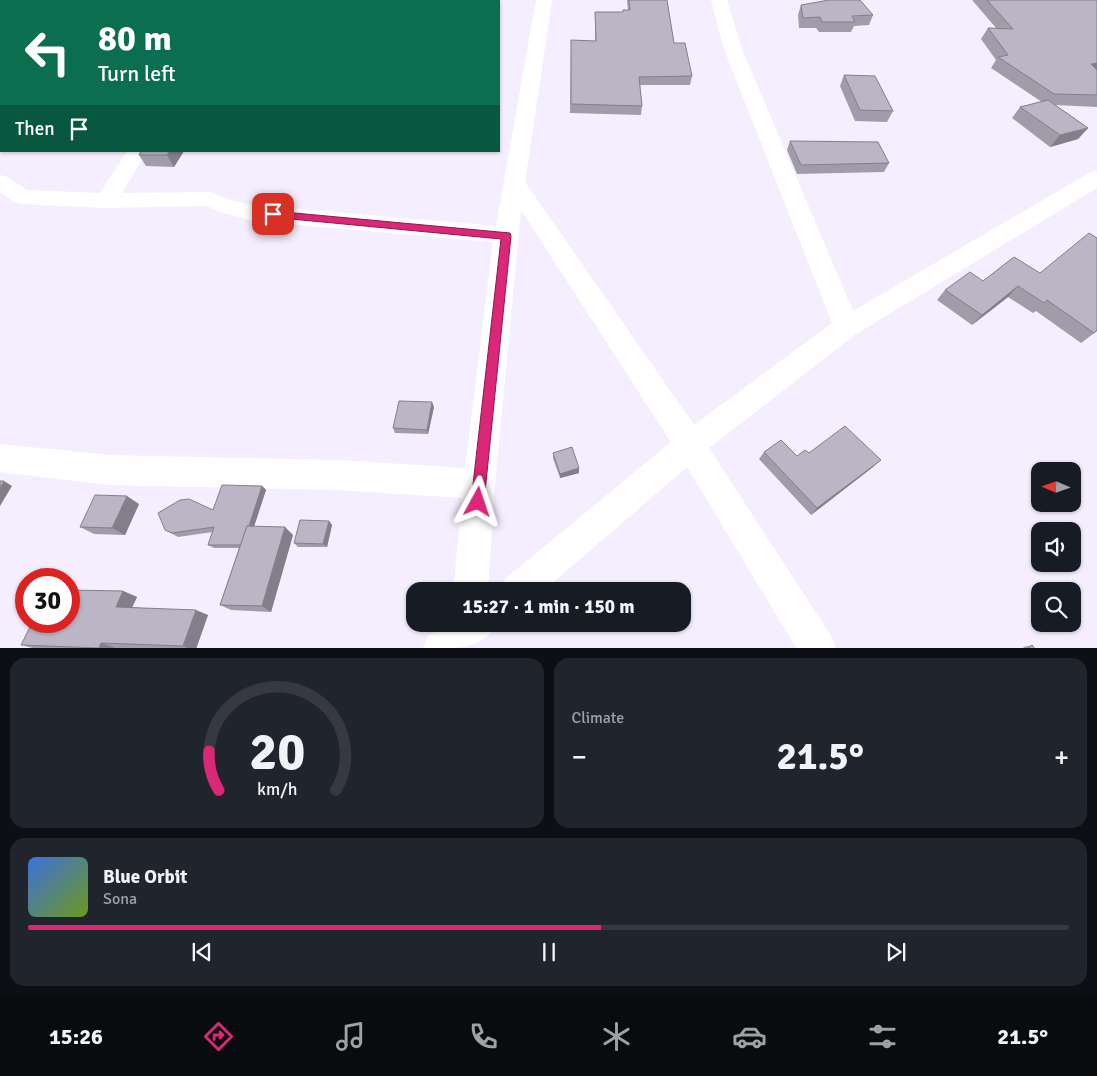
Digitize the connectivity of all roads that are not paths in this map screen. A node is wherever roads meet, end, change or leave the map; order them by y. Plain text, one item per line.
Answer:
1 (544, 0) edge
2 (719, 0) edge
3 (136, 152) edge
4 (1097, 178) edge
5 (0, 182) edge
6 (514, 182) junction
7 (106, 201) junction
8 (506, 236) junction
9 (847, 327) junction
10 (690, 445) junction
11 (0, 458) edge
12 (479, 484) junction
13 (472, 582) edge
14 (528, 582) edge
15 (818, 648) edge

1 - 6 street
2 - 9 street
3 - 7 street
4 - 9 street
5 - 7 street
6 - 8 street
6 - 10 street
7 - 8 street
8 - 12 street
9 - 10 street
10 - 14 street
10 - 15 street
11 - 12 street
12 - 13 street

